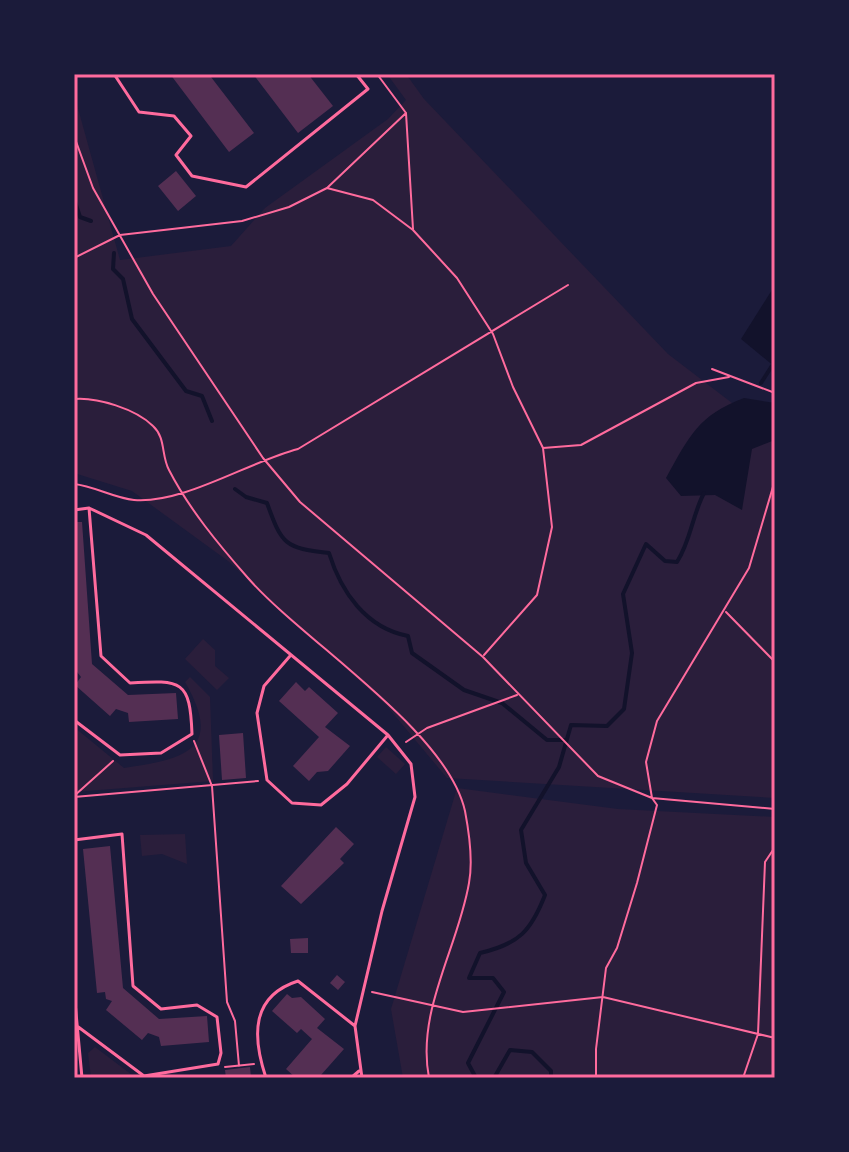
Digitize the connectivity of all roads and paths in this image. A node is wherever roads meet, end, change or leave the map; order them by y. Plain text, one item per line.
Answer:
1 (114, 74) edge
2 (356, 74) edge
3 (377, 74) edge
4 (406, 113) junction
5 (74, 136) edge
6 (327, 188) junction
7 (413, 230) junction
8 (120, 235) junction
9 (74, 258) edge
10 (568, 285) dead end
11 (493, 334) junction
12 (712, 369) dead end
13 (729, 377) junction
14 (775, 393) edge
15 (74, 399) edge
16 (543, 448) junction
17 (263, 458) junction
18 (775, 480) edge
19 (74, 484) edge
20 (184, 492) junction
21 (89, 508) junction
22 (74, 510) edge
23 (725, 612) junction
24 (292, 655) junction
25 (483, 657) junction
26 (775, 662) edge
27 (518, 695) junction
28 (74, 720) edge
29 (192, 734) junction
30 (418, 734) junction
31 (388, 735) junction
32 (398, 747) junction
33 (120, 755) junction
34 (267, 780) junction
35 (212, 786) junction
36 (74, 796) edge
37 (652, 798) junction
38 (775, 809) edge
39 (74, 840) edge
40 (775, 847) edge
41 (364, 990) junction
42 (74, 991) edge
43 (603, 997) junction
44 (434, 1003) junction
45 (77, 1026) junction
46 (355, 1026) junction
47 (758, 1034) junction
48 (775, 1038) edge
49 (248, 1064) dead end
50 (239, 1066) junction
51 (226, 1067) dead end
52 (359, 1071) junction
53 (82, 1078) edge
54 (266, 1078) edge
55 (351, 1078) edge
56 (362, 1078) edge
57 (429, 1078) edge
58 (596, 1078) edge
59 (743, 1078) edge

1 - 2 lane
3 - 4 path
4 - 6 path
4 - 7 path
5 - 8 path
6 - 7 path
6 - 8 path
7 - 11 path
8 - 9 path
8 - 17 path
10 - 11 path
11 - 16 path
11 - 17 path
12 - 13 path
13 - 14 path
13 - 16 path
15 - 20 path
16 - 25 path
17 - 20 path
17 - 25 path
18 - 23 path
19 - 20 path
20 - 30 path
21 - 22 lane
21 - 24 lane
21 - 29 lane
23 - 26 path
23 - 37 path
24 - 31 lane
24 - 34 lane
25 - 27 path
27 - 30 path
27 - 37 path
28 - 33 lane
29 - 33 lane
29 - 35 path
30 - 32 path
30 - 44 path
31 - 32 lane
31 - 34 lane
32 - 41 lane
33 - 36 path
34 - 35 path
35 - 36 path
35 - 50 path
37 - 38 path
37 - 43 path
39 - 45 lane
40 - 47 path
41 - 44 path
41 - 46 lane
42 - 45 lane
43 - 44 path
43 - 47 path
43 - 58 path
44 - 57 path
45 - 53 lane
46 - 52 lane
46 - 54 lane
47 - 48 path
47 - 59 path
49 - 50 path
50 - 51 path
52 - 55 lane
52 - 56 lane

